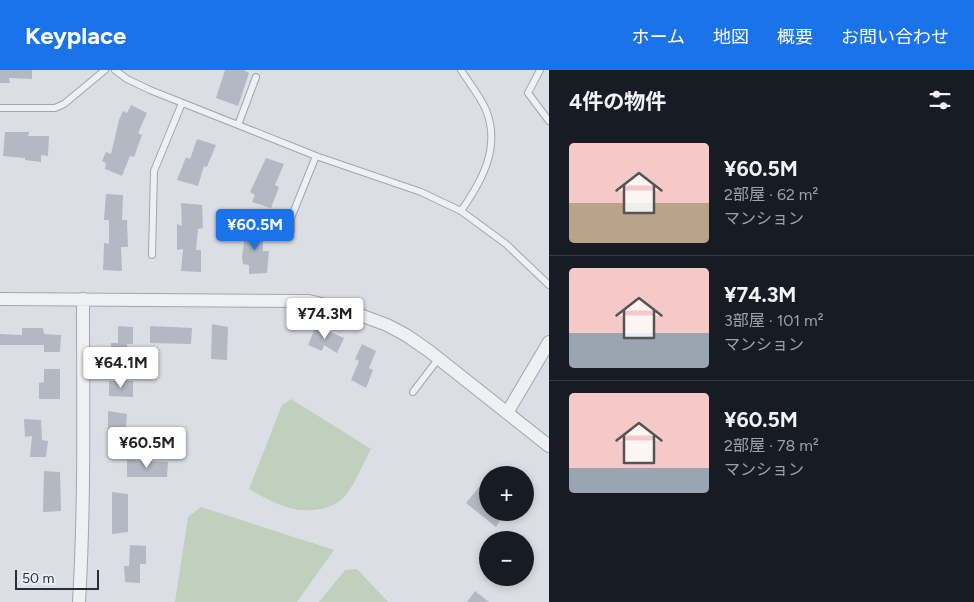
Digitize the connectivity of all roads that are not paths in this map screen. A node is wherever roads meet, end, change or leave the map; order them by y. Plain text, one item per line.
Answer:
1 (105, 70) edge
2 (115, 70) edge
3 (461, 70) edge
4 (540, 70) edge
5 (256, 77) dead end
6 (182, 102) junction
7 (0, 108) edge
8 (549, 121) edge
9 (238, 125) junction
10 (316, 156) junction
11 (461, 211) junction
12 (291, 231) dead end
13 (152, 255) dead end
14 (549, 285) edge
15 (0, 299) edge
16 (83, 299) junction
17 (549, 342) edge
18 (438, 358) junction
19 (413, 392) dead end
20 (507, 413) junction
21 (549, 446) edge
22 (78, 602) edge

1 - 7 lane
2 - 6 lane
3 - 11 lane
4 - 8 lane
5 - 9 lane
6 - 9 lane
6 - 13 lane
9 - 10 lane
10 - 11 lane
10 - 12 lane
11 - 14 lane
15 - 16 street
16 - 18 street
16 - 22 street
17 - 20 street
18 - 19 lane
18 - 20 street
20 - 21 street

